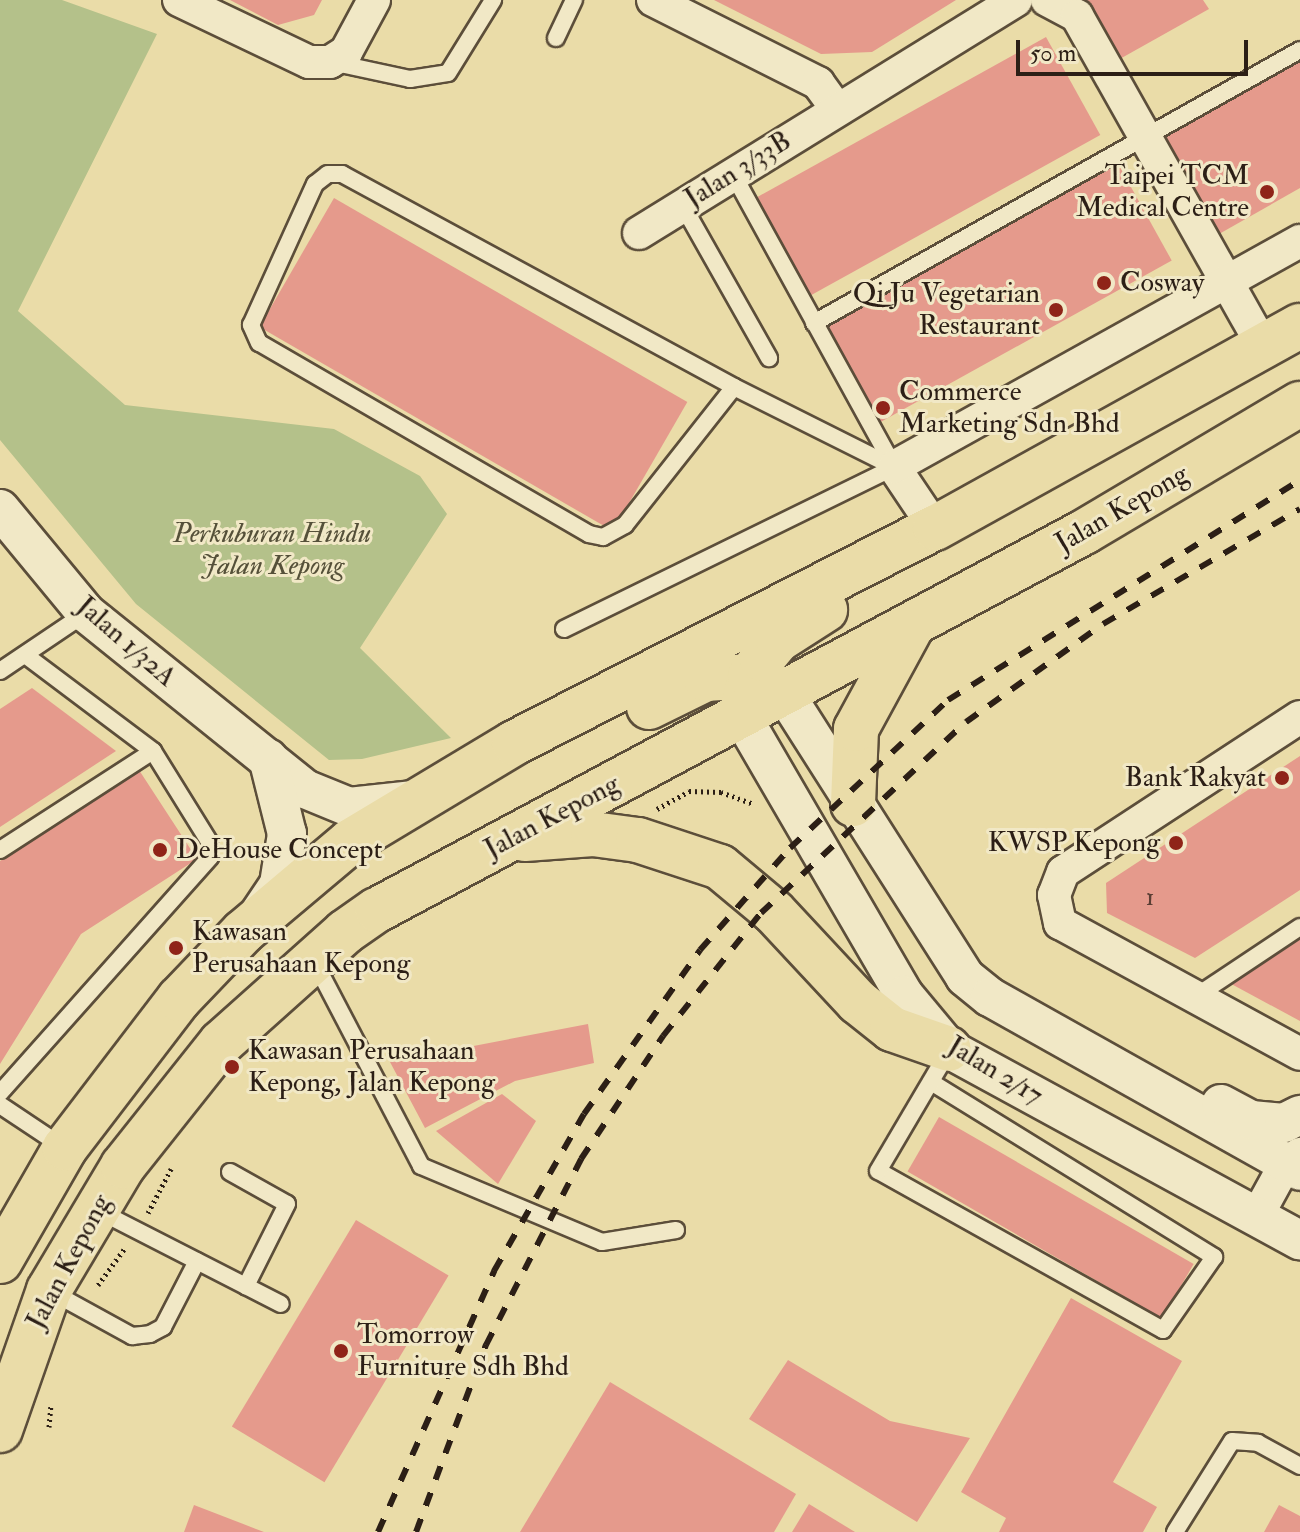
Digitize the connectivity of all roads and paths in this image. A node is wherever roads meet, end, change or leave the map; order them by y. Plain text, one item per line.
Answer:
1 (374, 0) edge
2 (493, 0) edge
3 (574, 0) edge
4 (653, 0) edge
5 (1016, 0) edge
6 (1047, 0) edge
7 (184, 1) edge
8 (556, 38) dead end
9 (1300, 50) edge
10 (330, 62) junction
11 (837, 109) junction
12 (1148, 137) junction
13 (733, 174) junction
14 (683, 206) junction
15 (639, 233) dead end
16 (1300, 241) edge
17 (1228, 283) junction
18 (814, 323) junction
19 (1282, 337) edge
20 (769, 358) dead end
21 (734, 387) junction
22 (1300, 404) edge
23 (1136, 417) junction
24 (894, 467) junction
25 (0, 509) edge
26 (935, 528) junction
27 (86, 613) junction
28 (913, 624) junction
29 (564, 629) dead end
30 (25, 655) junction
31 (0, 671) edge
32 (758, 694) junction
33 (1300, 717) edge
34 (514, 743) junction
35 (153, 751) junction
36 (268, 758) junction
37 (412, 800) junction
38 (853, 804) junction
39 (509, 840) junction
40 (0, 850) edge
41 (1300, 927) edge
42 (243, 932) junction
43 (313, 960) junction
44 (1195, 997) junction
45 (1300, 1054) edge
46 (940, 1066) junction
47 (1158, 1090) junction
48 (0, 1093) edge
49 (0, 1105) edge
50 (1300, 1115) edge
51 (65, 1148) junction
52 (1295, 1163) edge
53 (172, 1166) dead end
54 (230, 1172) dead end
55 (94, 1208) junction
56 (1257, 1216) junction
57 (676, 1230) dead end
58 (138, 1231) junction
59 (1300, 1240) edge
60 (3, 1249) edge
61 (197, 1261) junction
62 (246, 1286) junction
63 (65, 1299) junction
64 (281, 1304) dead end
65 (51, 1401) dead end
66 (49, 1427) dead end
67 (0, 1430) edge
68 (1300, 1466) edge
69 (1175, 1532) edge

1 - 10 street
2 - 10 lane
3 - 8 lane
4 - 11 street
5 - 11 street, Jalan 3/33B
6 - 12 street
7 - 10 street
9 - 12 lane
11 - 13 street, Jalan 3/33B
12 - 17 street
12 - 18 lane
13 - 14 street, Jalan 3/33B
13 - 18 lane
14 - 15 street, Jalan 3/33B
14 - 20 lane
16 - 17 street
17 - 19 street
17 - 24 street
18 - 24 lane
19 - 23 main road, Jalan Kepong
21 - 21 lane
21 - 24 lane
22 - 28 main road, Jalan Kepong
23 - 26 main road, Jalan Kepong
23 - 32 main road
24 - 26 street
24 - 29 lane
25 - 27 street, Jalan 1/32A
26 - 34 main road, Jalan Kepong
27 - 30 lane
27 - 36 street, Jalan 1/32A
28 - 32 main road, Jalan Kepong
28 - 38 main road
30 - 31 lane
30 - 35 lane
32 - 34 main road
32 - 38 street
32 - 39 main road, Jalan Kepong
32 - 46 street, Jalan 2/17
33 - 44 street
34 - 37 main road, Jalan Kepong
35 - 40 lane
35 - 48 lane
36 - 37 street, Jalan 1/32A
36 - 42 street
37 - 42 main road, Jalan Kepong
38 - 47 street
39 - 43 main road, Jalan Kepong
39 - 46 main road
41 - 44 lane
42 - 51 main road, Jalan Kepong
43 - 55 main road, Jalan Kepong
43 - 57 lane
44 - 45 street
46 - 46 lane
46 - 56 street, Jalan 2/17
47 - 50 street
47 - 52 street
49 - 51 lane
51 - 60 main road, Jalan Kepong
52 - 56 street
53 - 58 path
54 - 62 lane
55 - 58 lane
55 - 63 main road, Jalan Kepong
56 - 59 street, Jalan 2/17
58 - 61 lane
58 - 63 path
61 - 62 lane
61 - 63 lane
62 - 64 lane
63 - 67 main road, Jalan Kepong
65 - 66 path
68 - 69 lane

